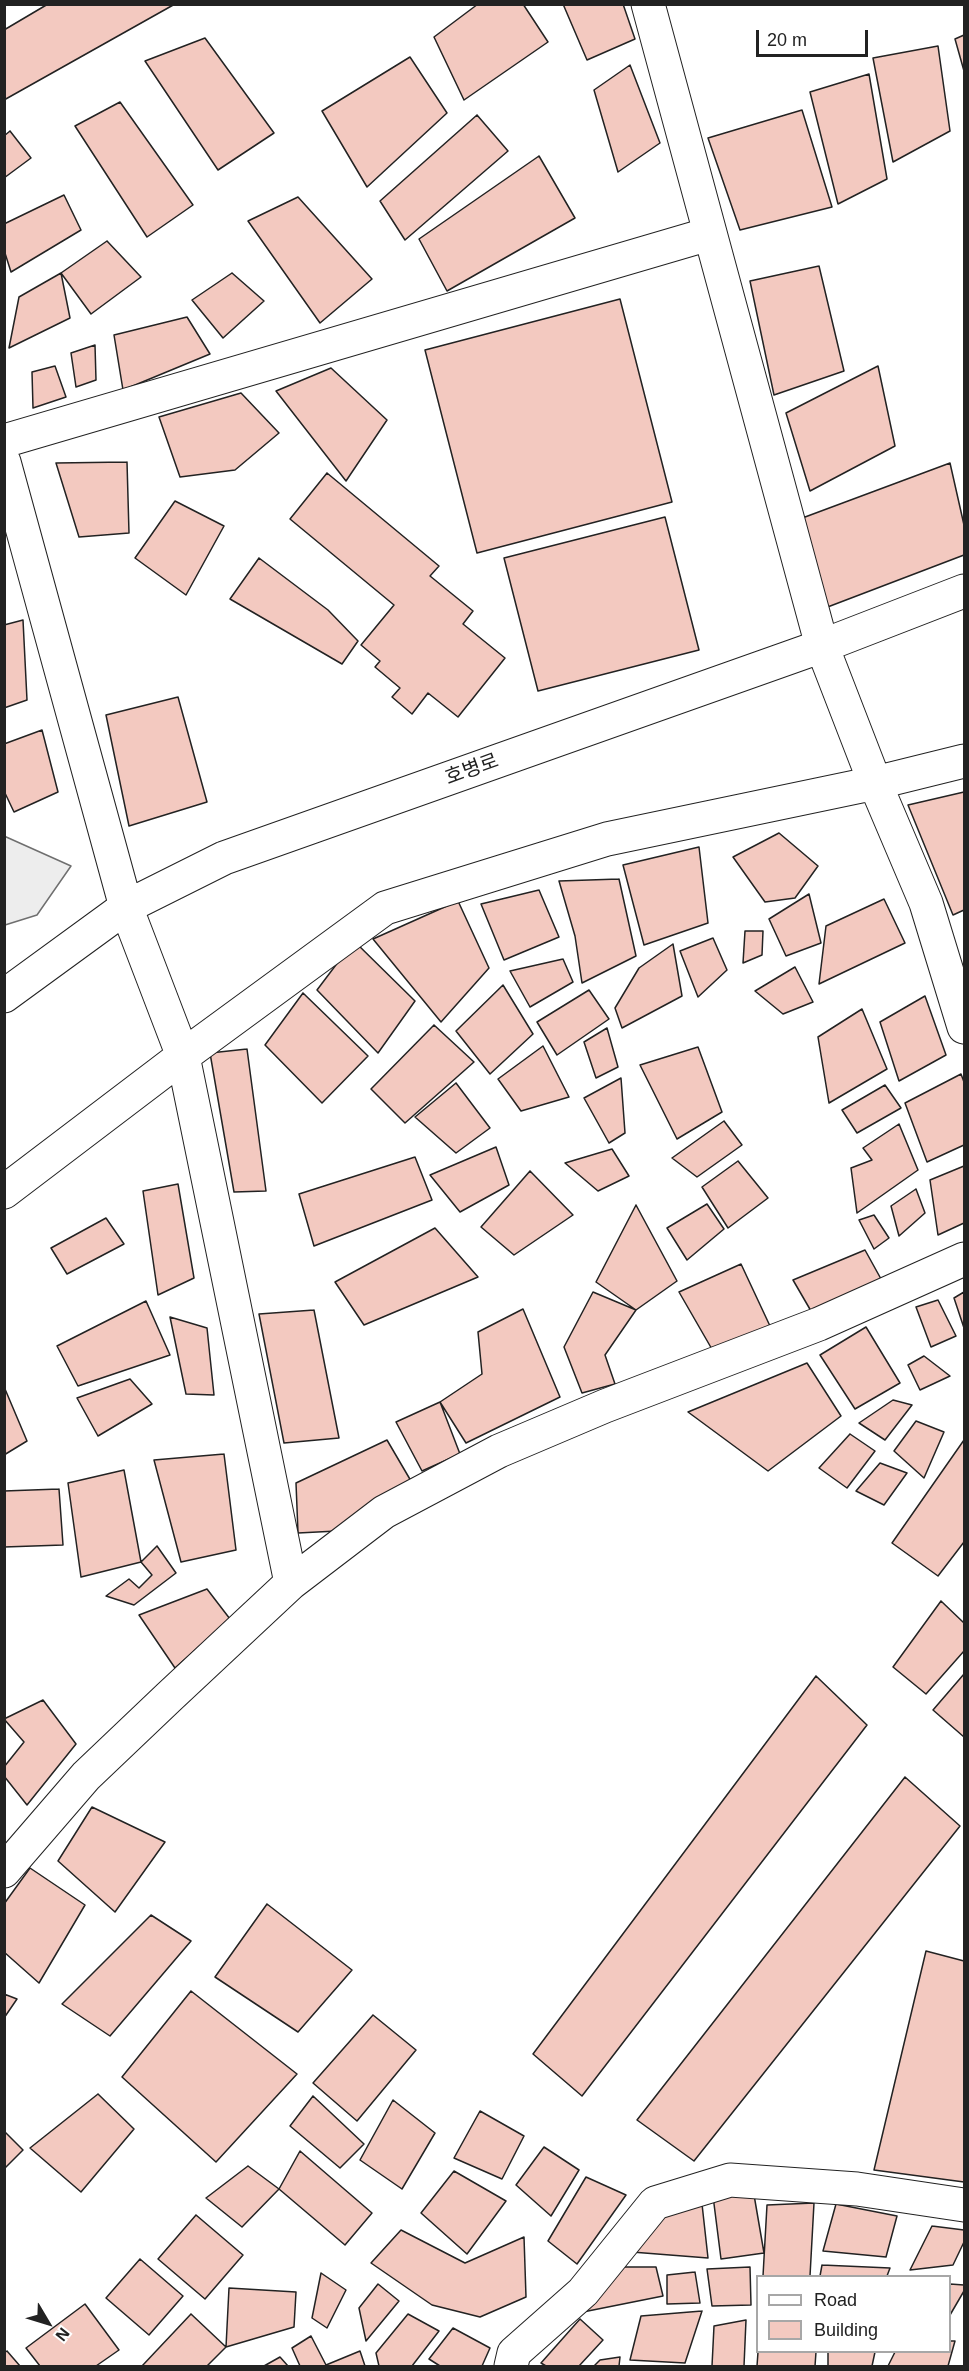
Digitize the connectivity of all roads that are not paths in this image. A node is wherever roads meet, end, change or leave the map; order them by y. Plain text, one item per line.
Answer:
1 (648, 4) edge
2 (709, 234) junction
3 (4, 441) edge
4 (4, 462) edge
5 (964, 591) edge
6 (822, 646) junction
7 (964, 761) edge
8 (875, 783) junction
9 (126, 907) junction
10 (4, 996) edge
11 (964, 1027) edge
12 (183, 1056) junction
13 (4, 1192) edge
14 (964, 1259) edge
15 (291, 1583) junction
16 (4, 1871) edge
17 (964, 2205) edge
18 (511, 2367) edge

1 - 2 street
2 - 3 street
2 - 6 street
4 - 9 street
5 - 6 street, 호병로
6 - 8 street
6 - 9 street, 호병로
7 - 8 street
8 - 11 street
8 - 12 street
9 - 10 street, 호병로
9 - 12 street
12 - 13 street
12 - 15 street
14 - 15 street
15 - 16 street
17 - 18 street

